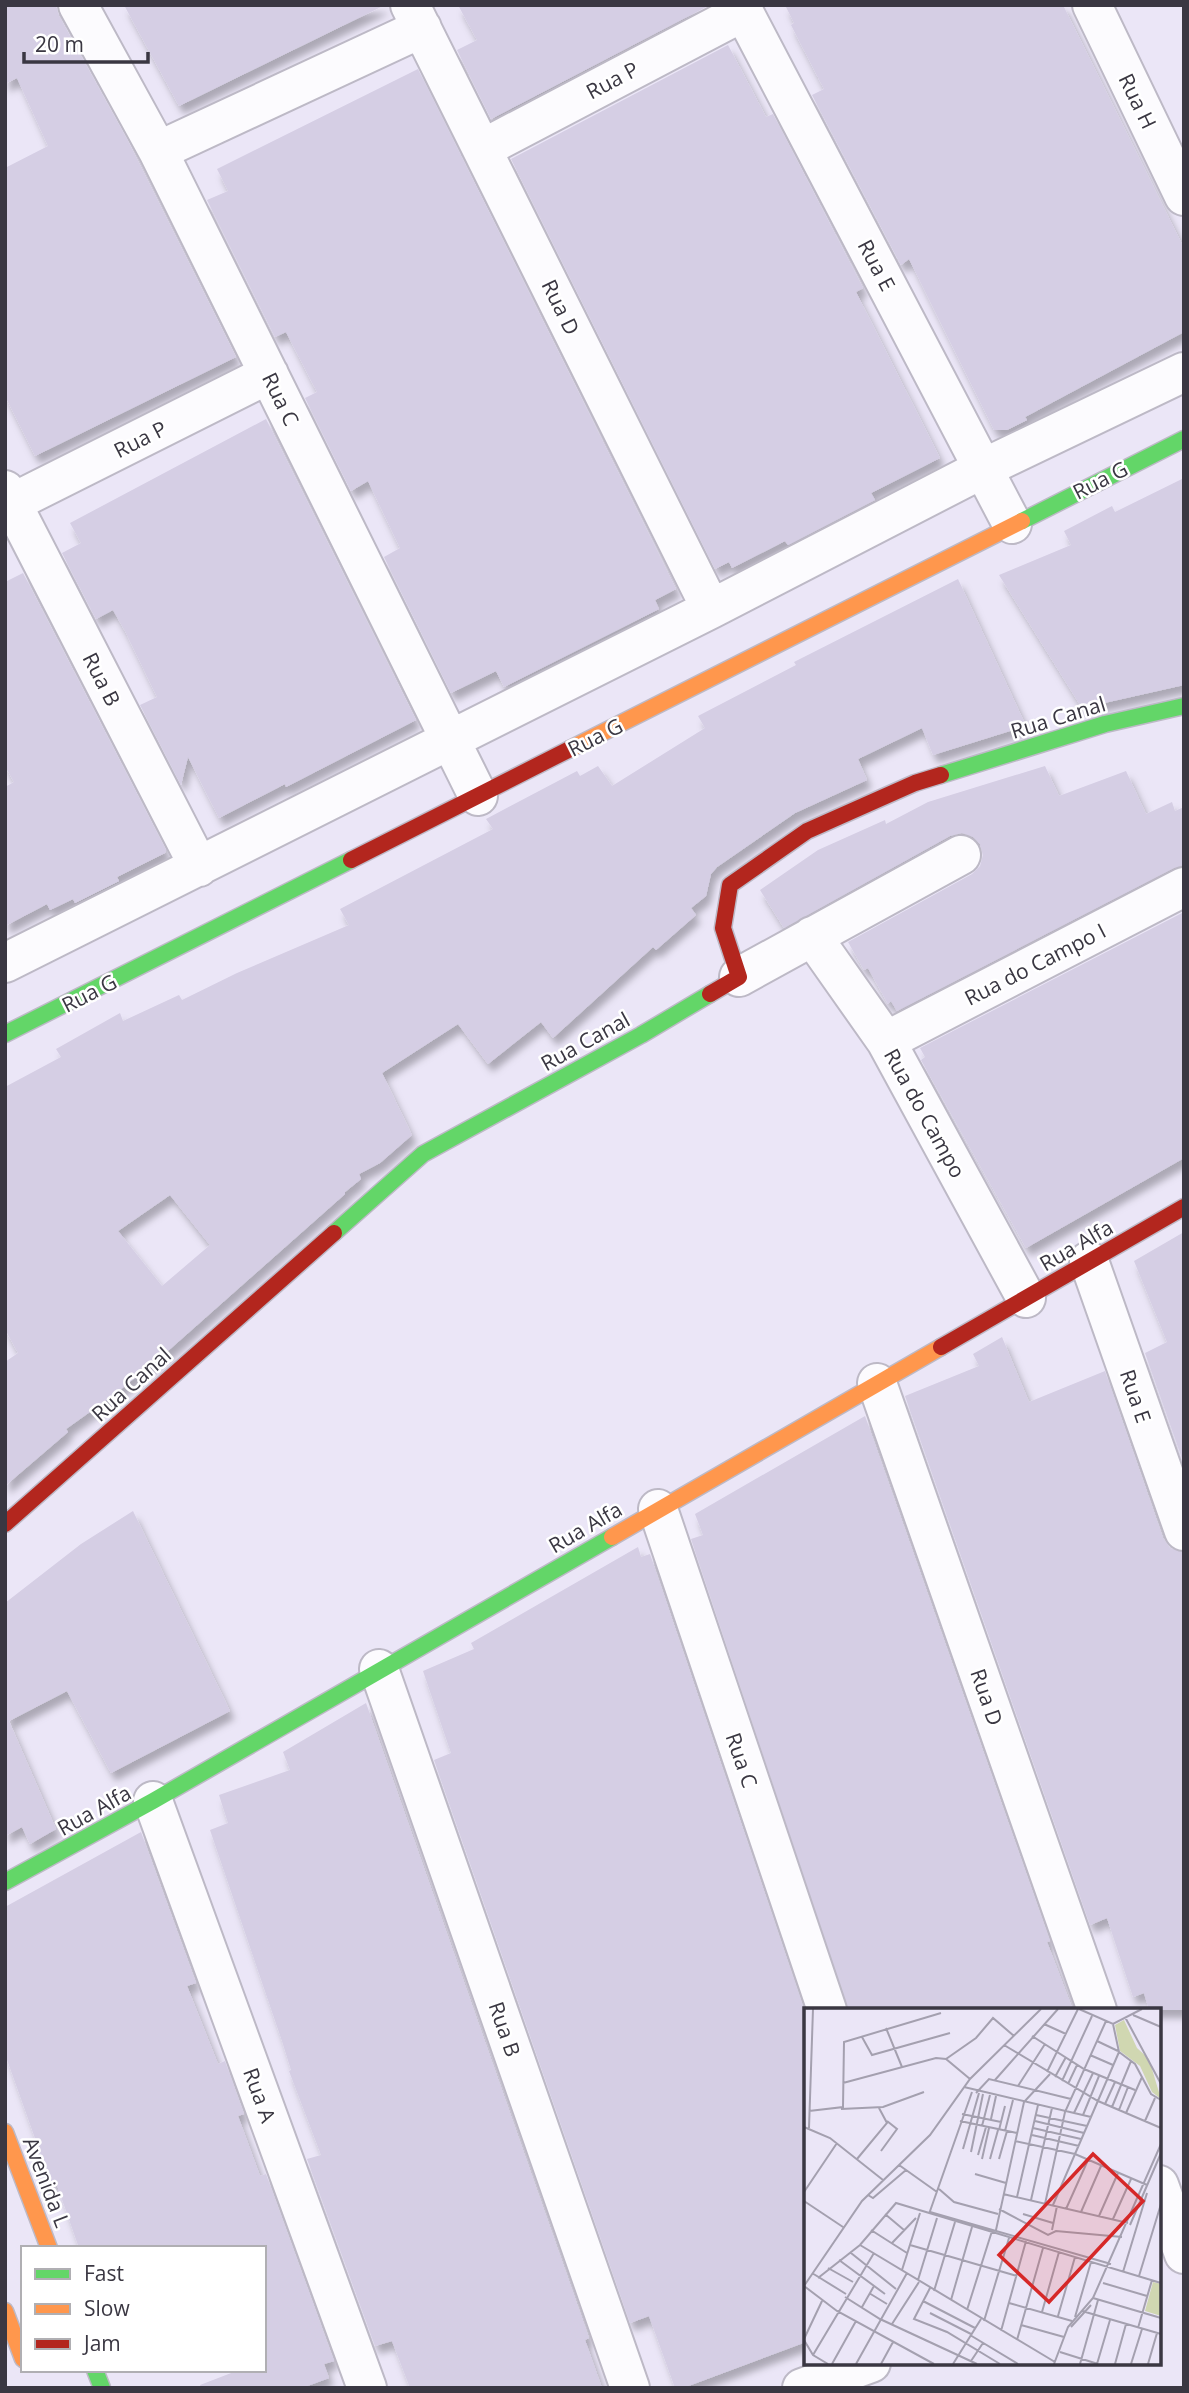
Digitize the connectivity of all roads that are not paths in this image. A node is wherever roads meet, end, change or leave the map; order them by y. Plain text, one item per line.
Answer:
1 (78, 5) edge
2 (1092, 5) edge
3 (741, 8) edge
4 (416, 17) edge
5 (482, 149) junction
6 (159, 151) junction
7 (1184, 196) edge
8 (1184, 372) edge
9 (269, 374) junction
10 (1184, 439) edge
11 (984, 468) junction
12 (8, 497) edge
13 (1012, 524) junction
14 (711, 609) junction
15 (1184, 706) edge
16 (450, 738) junction
17 (478, 796) junction
18 (961, 855) dead end
19 (199, 867) junction
20 (1184, 887) edge
21 (812, 936) junction
22 (5, 962) edge
23 (740, 976) junction
24 (5, 1034) edge
25 (886, 1041) junction
26 (1184, 1207) edge
27 (1089, 1261) junction
28 (1026, 1298) junction
29 (877, 1383) junction
30 (658, 1509) junction
31 (5, 1524) edge
32 (1184, 1531) edge
33 (379, 1669) junction
34 (153, 1801) junction
35 (5, 1882) edge
36 (826, 2008) edge
37 (1096, 2008) edge
38 (5, 2132) edge
39 (1161, 2191) edge
40 (48, 2246) edge
41 (1184, 2254) edge
42 (1161, 2262) edge
43 (5, 2311) edge
44 (21, 2354) edge
45 (865, 2365) edge
46 (368, 2388) edge
47 (631, 2388) edge
48 (802, 2388) edge

1 - 6 street, Rua C
2 - 7 street, Rua H
3 - 5 street, Rua P
3 - 11 street, Rua E
4 - 5 street, Rua D
4 - 6 street
5 - 14 street, Rua D
6 - 9 street, Rua C
8 - 11 street
9 - 12 street, Rua P
9 - 16 street, Rua C
10 - 13 street, Rua G
11 - 13 street, Rua E
11 - 14 street
12 - 19 street, Rua B
13 - 17 street, Rua G
14 - 16 street
15 - 23 street, Rua Canal
16 - 17 street, Rua C
16 - 19 street
17 - 24 street, Rua G
18 - 21 street
19 - 22 street
20 - 25 street, Rua do Campo I
21 - 23 street
21 - 25 street, Rua do Campo
23 - 31 street, Rua Canal
25 - 28 street, Rua do Campo
26 - 27 street, Rua Alfa
27 - 28 street, Rua Alfa
27 - 32 street, Rua E
28 - 29 street, Rua Alfa
29 - 30 street, Rua Alfa
29 - 37 street, Rua D
30 - 33 street, Rua Alfa
30 - 36 street, Rua C
33 - 34 street, Rua Alfa
33 - 47 street, Rua B
34 - 35 street, Rua Alfa
34 - 46 street, Rua A
38 - 40 street, Avenida L
39 - 41 street
41 - 42 street
43 - 44 street
45 - 48 street

